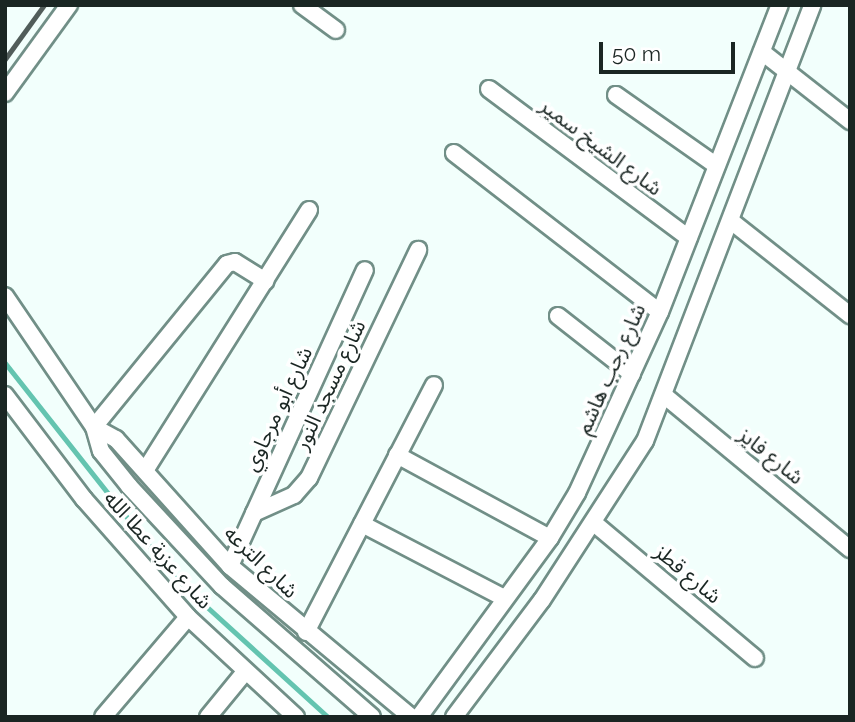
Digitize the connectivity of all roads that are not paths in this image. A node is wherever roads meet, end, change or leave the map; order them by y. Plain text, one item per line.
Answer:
1 (69, 5) edge
2 (302, 5) edge
3 (780, 5) edge
4 (812, 5) edge
5 (336, 30) dead end
6 (762, 52) junction
7 (788, 72) junction
8 (489, 89) dead end
9 (5, 93) edge
10 (615, 94) dead end
11 (850, 121) edge
12 (454, 153) dead end
13 (717, 166) junction
14 (309, 210) dead end
15 (731, 221) junction
16 (689, 238) junction
17 (418, 250) dead end
18 (365, 270) dead end
19 (265, 281) junction
20 (5, 296) edge
21 (660, 312) junction
22 (850, 315) edge
23 (558, 316) dead end
24 (632, 374) junction
25 (434, 385) dead end
26 (5, 395) edge
27 (665, 397) junction
28 (94, 426) junction
29 (397, 455) junction
30 (146, 469) junction
31 (254, 513) junction
32 (563, 516) junction
33 (362, 524) junction
34 (590, 529) junction
35 (550, 538) junction
36 (850, 549) edge
37 (230, 566) junction
38 (504, 598) junction
39 (188, 617) junction
40 (306, 632) junction
41 (755, 657) dead end
42 (245, 672) junction
43 (103, 717) edge
44 (208, 717) edge
45 (296, 717) edge
46 (372, 717) edge
47 (411, 717) edge
48 (419, 717) edge
49 (454, 717) edge

1 - 9 street
2 - 5 street
3 - 6 street, شارع رجب هاشم
4 - 7 street
6 - 7 street
6 - 13 street, شارع رجب هاشم
7 - 11 street
7 - 15 street
8 - 16 street, شارع الشيخ سمير
10 - 13 street
12 - 21 street
13 - 16 street, شارع رجب هاشم
14 - 19 street
15 - 22 street
15 - 27 street
16 - 21 street, شارع رجب هاشم
17 - 31 street, شارع مسجد النور
18 - 31 street, شارع أبو مرجاوي
19 - 28 street
19 - 30 street
20 - 28 street, شارع الترعه
21 - 24 street, شارع رجب هاشم
23 - 24 street
24 - 32 street, شارع رجب هاشم
25 - 29 street
26 - 39 street, شارع عزبة عطا الله
27 - 34 street
27 - 36 street, شارع فايز
28 - 30 street, شارع الترعه
28 - 46 street, شارع الترعه
29 - 33 street
29 - 35 street
30 - 37 street, شارع الترعه
31 - 37 street, شارع أبو مرجاوي
32 - 34 street, شارع قطز
32 - 35 street, شارع رجب هاشم
33 - 38 street
33 - 40 street
34 - 41 street, شارع قطز
34 - 49 street
35 - 38 street, شارع رجب هاشم
37 - 40 street, شارع الترعه
38 - 48 street, شارع رجب هاشم
39 - 42 street, شارع عزبة عطا الله
39 - 43 street
40 - 47 street, شارع الترعه
42 - 44 street
42 - 45 street, شارع عزبة عطا الله

